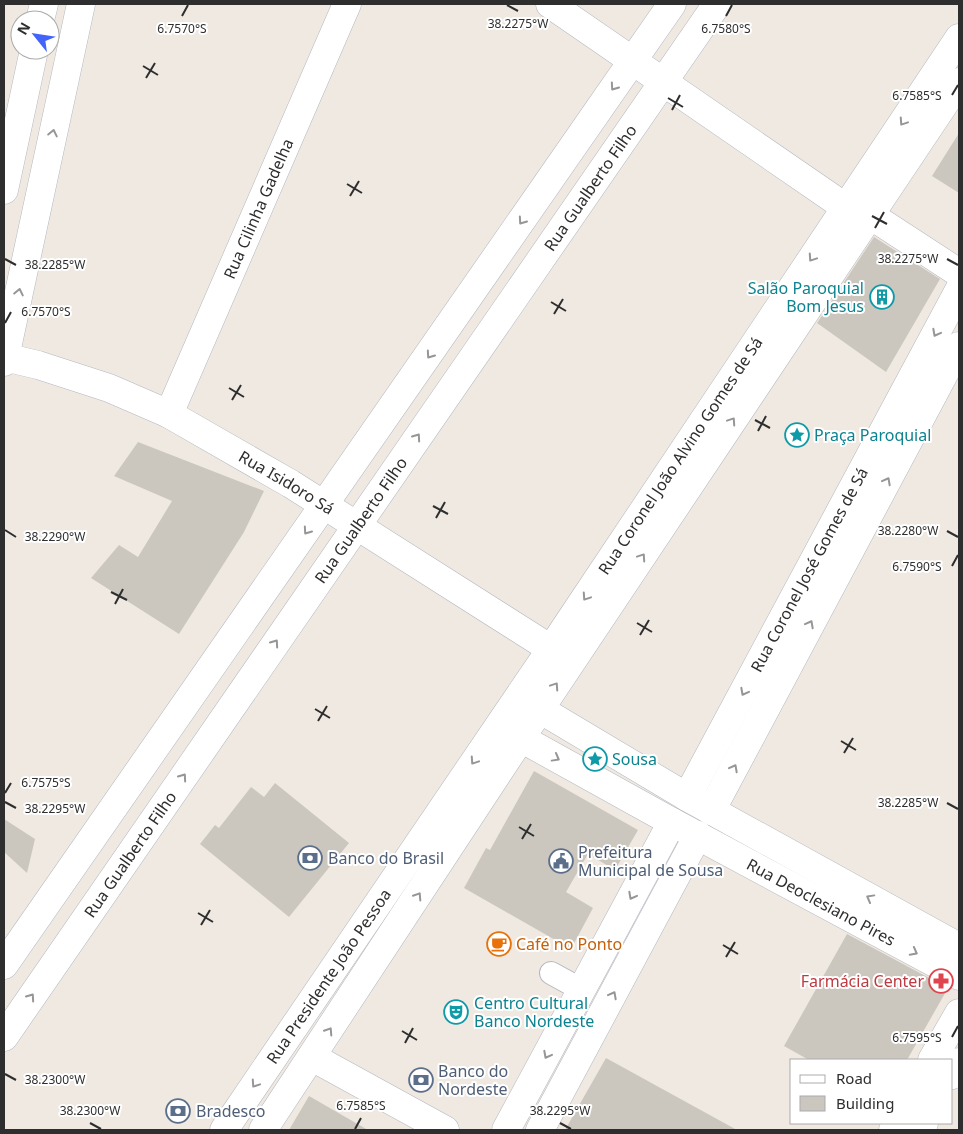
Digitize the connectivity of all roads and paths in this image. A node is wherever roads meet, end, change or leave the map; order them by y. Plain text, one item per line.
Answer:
1 (81, 4) edge
2 (346, 4) edge
3 (550, 4) edge
4 (672, 4) edge
5 (717, 4) edge
6 (956, 50) edge
7 (32, 60) edge
8 (633, 60) junction
9 (662, 82) junction
10 (959, 82) edge
11 (882, 175) junction
12 (4, 190) edge
13 (853, 218) junction
14 (959, 272) edge
15 (959, 290) edge
16 (466, 302) junction
17 (494, 325) junction
18 (959, 346) edge
19 (4, 358) edge
20 (169, 414) junction
21 (325, 505) junction
22 (356, 526) junction
23 (564, 652) junction
24 (529, 703) junction
25 (498, 725) junction
26 (522, 740) junction
27 (687, 797) junction
28 (711, 810) junction
29 (672, 822) junction
30 (698, 835) junction
31 (959, 947) edge
32 (4, 965) edge
33 (551, 973) dead end
34 (959, 976) edge
35 (582, 990) junction
36 (959, 1013) edge
37 (4, 1037) edge
38 (312, 1056) junction
39 (933, 1059) edge
40 (959, 1062) edge
41 (953, 1073) edge
42 (224, 1130) edge
43 (263, 1130) edge
44 (445, 1130) edge
45 (506, 1130) edge
46 (540, 1130) edge

19 -> 1 street
2 - 20 street, Rua Cilinha Gadelha
3 - 8 street
4 - 8 street
5 - 9 street, Rua Gualberto Filho
6 -> 11 street, Rua Coronel João Alvino Gomes de Sá
7 - 12 street
8 - 9 street
8 -> 16 street
9 - 13 street
9 - 17 street, Rua Gualberto Filho
10 - 11 street, Rua Coronel João Alvino Gomes de Sá
11 - 13 street, Rua Coronel João Alvino Gomes de Sá
13 - 14 street
13 - 23 street, Rua Coronel João Alvino Gomes de Sá
15 -> 27 street, Rua Coronel José Gomes de Sá
16 - 17 street
16 -> 21 street
22 -> 17 street, Rua Gualberto Filho
28 -> 18 street, Rua Coronel José Gomes de Sá
19 - 20 street, Rua Isidoro Sá
20 - 21 street, Rua Isidoro Sá
21 - 22 street, Rua Isidoro Sá
21 -> 32 street
22 - 23 street, Rua Isidoro Sá
37 -> 22 street, Rua Gualberto Filho
23 - 24 street, Rua Presidente João Pessoa
24 - 25 street, Rua Presidente João Pessoa
24 - 26 street, Rua Presidente João Pessoa
24 - 27 street, Rua Deoclesiano Pires
25 - 26 street, Rua Deoclesiano Pires
25 -> 42 street, Rua Presidente João Pessoa
26 -> 29 street, Rua Deoclesiano Pires
38 -> 26 street, Rua Presidente João Pessoa
27 - 28 street, Rua Deoclesiano Pires
31 -> 28 street, Rua Deoclesiano Pires
29 - 30 street, Rua Deoclesiano Pires
29 -> 35 street
30 -> 34 street, Rua Deoclesiano Pires
46 -> 30 street
33 - 35 street
35 -> 45 street
36 - 39 street
38 - 43 street, Rua Presidente João Pessoa
38 - 44 street
40 - 41 street

